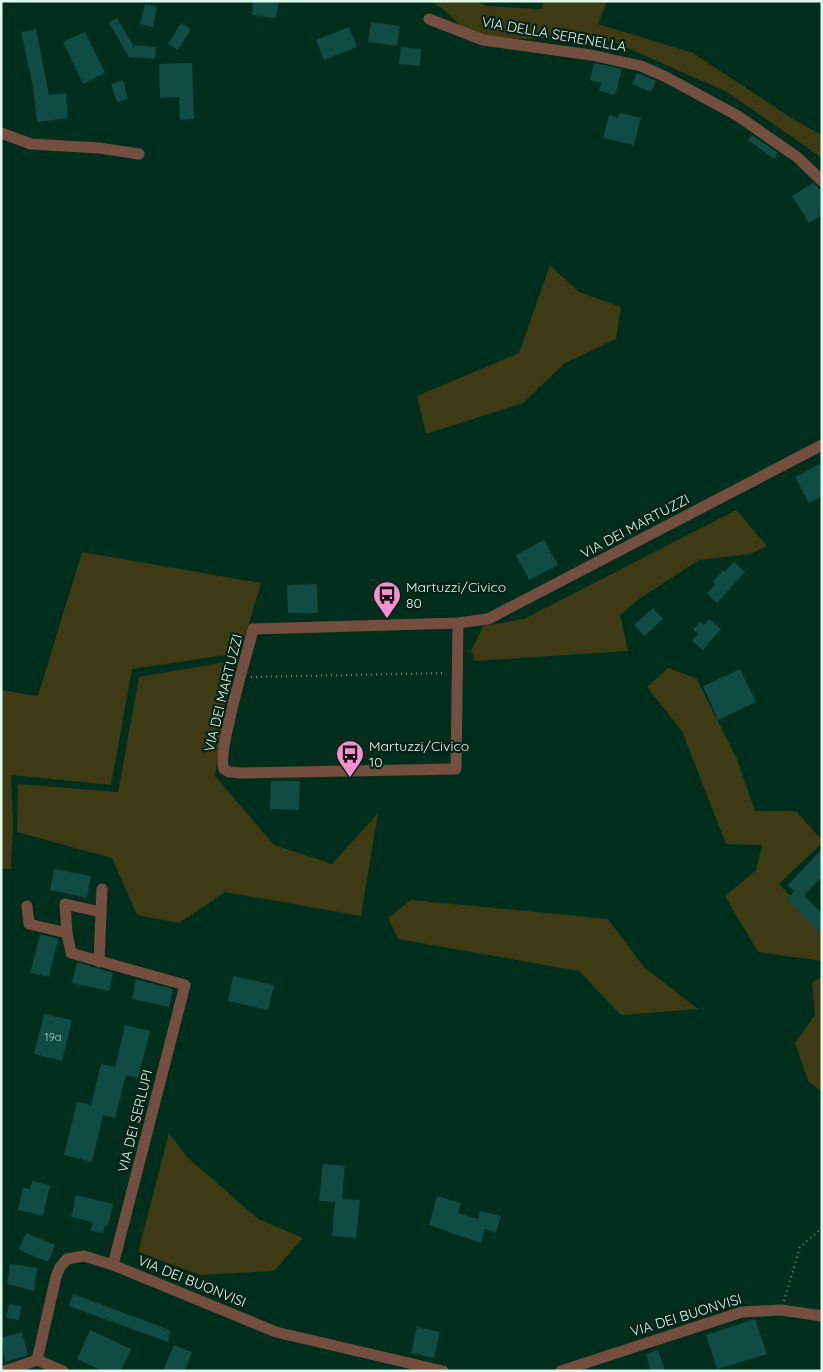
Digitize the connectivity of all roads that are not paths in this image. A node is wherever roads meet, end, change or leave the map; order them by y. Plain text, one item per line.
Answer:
1 (429, 19) dead end
2 (1, 133) edge
3 (139, 154) dead end
4 (822, 181) edge
5 (822, 445) edge
6 (458, 623) junction
7 (102, 889) dead end
8 (27, 906) dead end
9 (100, 912) junction
10 (67, 933) junction
11 (99, 962) junction
12 (113, 1265) junction
13 (822, 1316) edge
14 (37, 1360) junction
15 (5, 1371) edge
16 (63, 1371) edge
17 (443, 1371) edge
18 (561, 1371) edge

1 - 4 street, VIA DELLA SERENELLA
2 - 3 street
5 - 6 street, VIA DEI MARTUZZI
6 - 6 street, VIA DEI MARTUZZI
7 - 9 street
8 - 10 street
9 - 10 street
9 - 11 street
10 - 11 street
11 - 12 street, VIA DEI SERLUPI
12 - 14 street, VIA DEI BUONVISI
12 - 17 street, VIA DEI BUONVISI
13 - 18 street, VIA DEI BUONVISI
14 - 15 street
14 - 16 street

